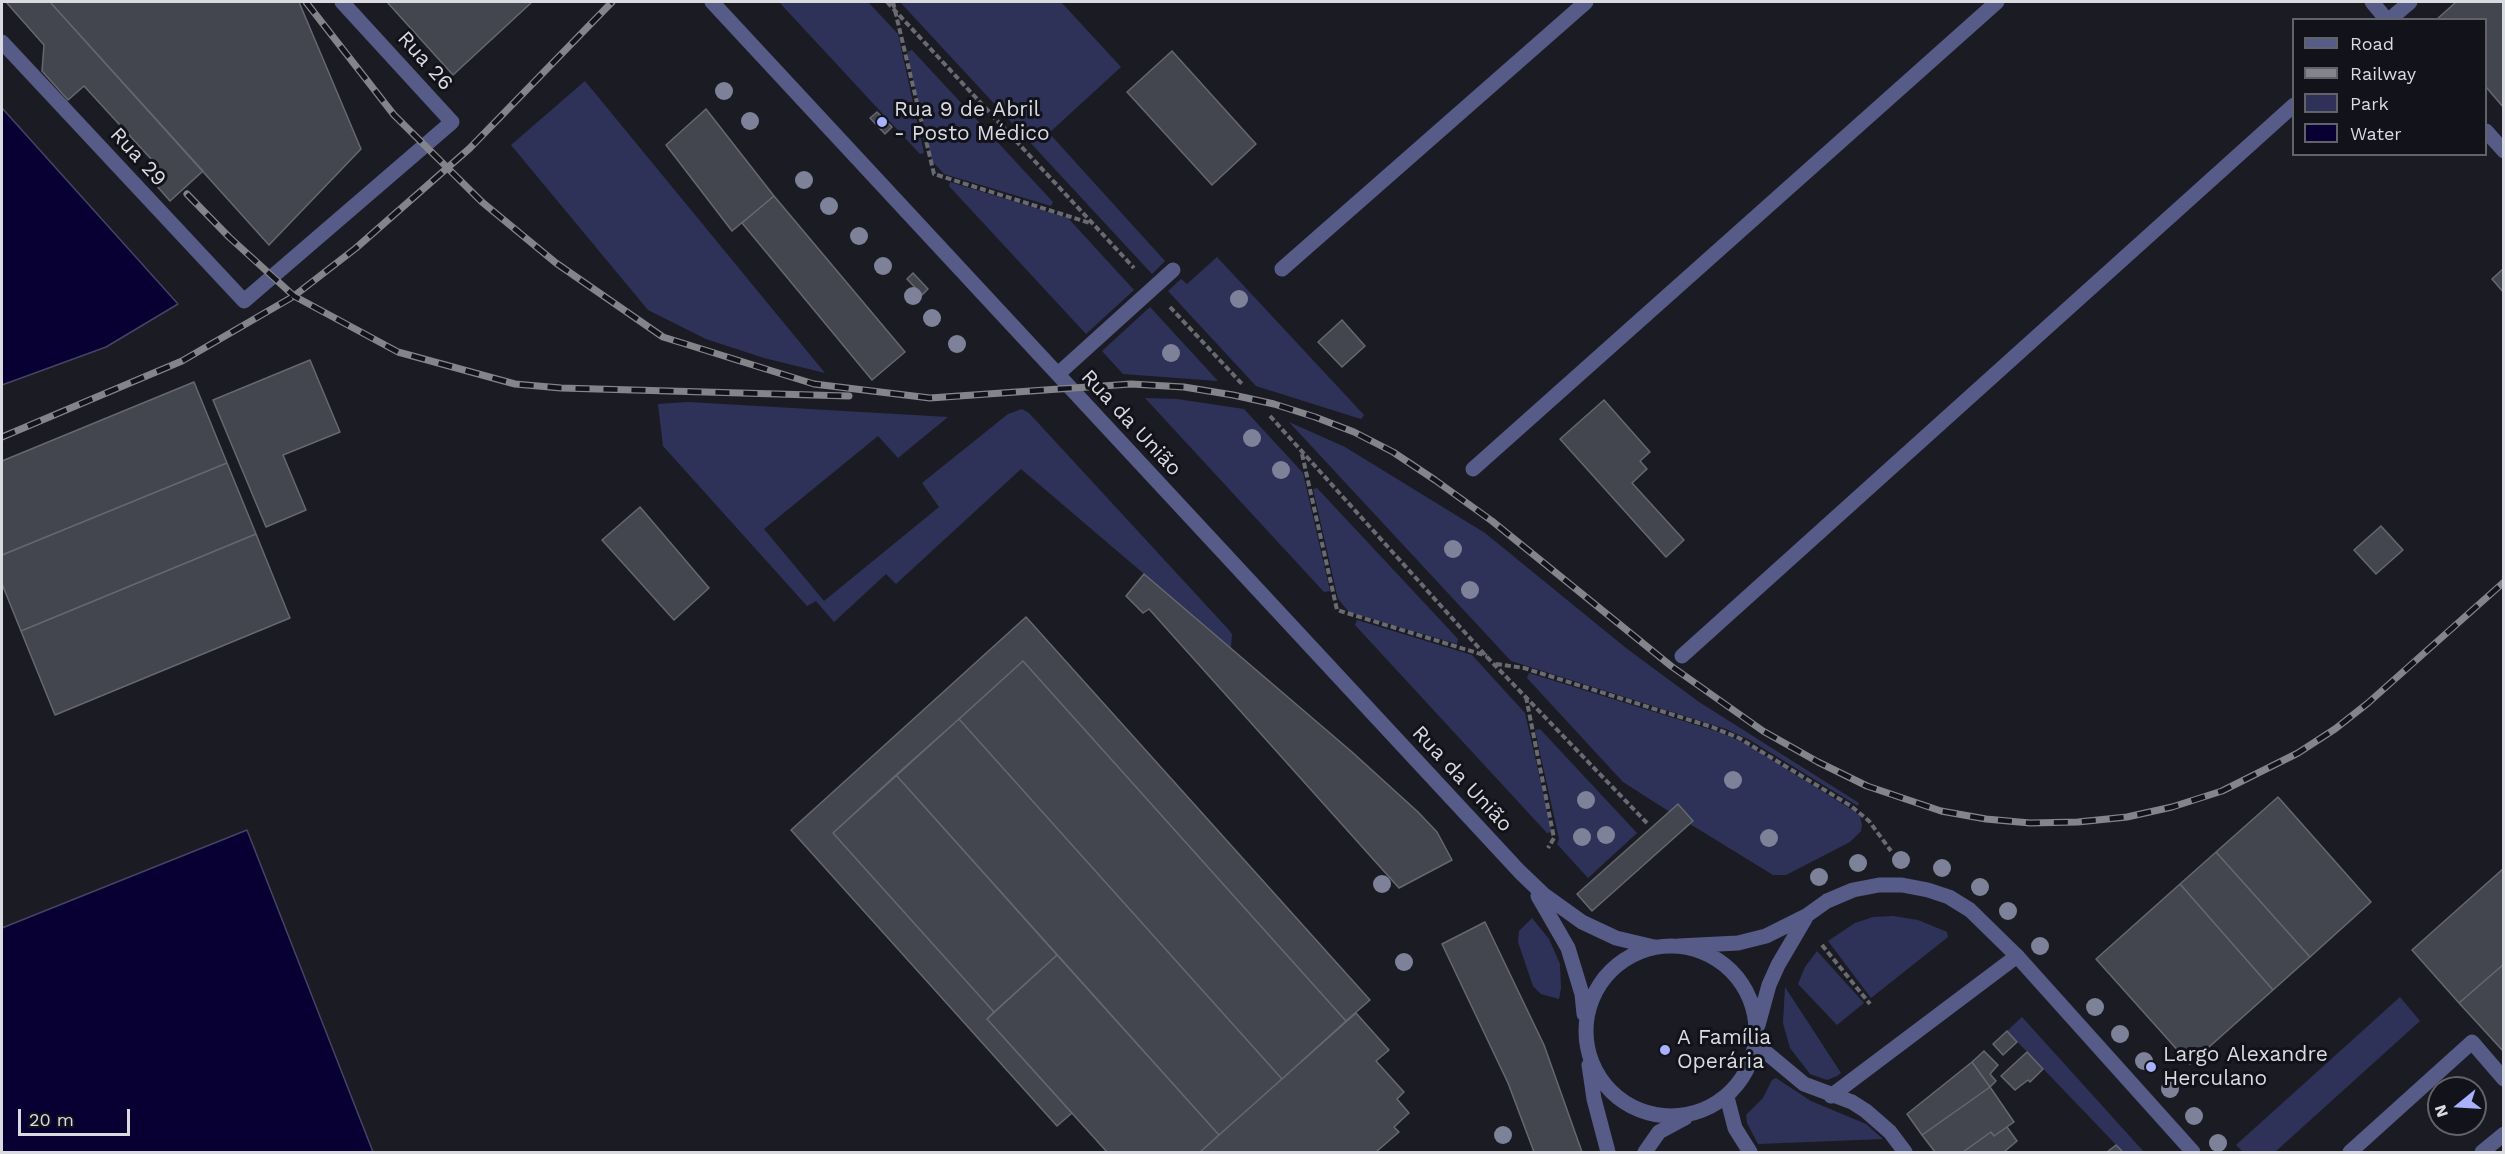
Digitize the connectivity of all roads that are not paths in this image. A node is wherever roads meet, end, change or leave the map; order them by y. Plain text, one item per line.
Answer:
1 (342, 2) edge
2 (712, 2) edge
3 (1586, 2) edge
4 (1997, 2) edge
5 (2372, 2) edge
6 (2410, 2) edge
7 (2386, 18) edge
8 (2390, 18) edge
9 (2, 42) edge
10 (2292, 107) edge
11 (2487, 132) edge
12 (2504, 151) edge
13 (1282, 269) dead end
14 (1173, 270) dead end
15 (244, 301) joint
16 (1058, 374) junction
17 (1473, 469) dead end
18 (1682, 656) dead end
19 (1520, 872) junction
20 (1806, 916) junction
21 (1679, 946) junction
22 (1654, 947) junction
23 (2017, 956) junction
24 (1586, 1023) junction
25 (1756, 1037) junction
26 (1587, 1044) junction
27 (2504, 1079) edge
28 (1831, 1096) junction
29 (1727, 1097) junction
30 (1694, 1114) junction
31 (2504, 1134) edge
32 (1608, 1152) edge
33 (1645, 1152) edge
34 (1750, 1152) edge
35 (1905, 1152) edge
36 (2193, 1152) edge
37 (2350, 1152) edge
38 (2482, 1152) edge

1 - 15 street, Rua 26
2 - 16 street, Rua da União
3 - 13 street
4 - 17 street
5 - 7 street
6 - 8 street
9 - 15 street, Rua 29
10 - 18 street
11 - 12 street
14 - 16 street
16 - 19 street, Rua da União
19 - 22 street, Rua da União
19 - 24 street, Rua da União
20 - 21 street
20 - 23 street
20 - 25 street
21 - 22 street
21 - 25 street
22 - 24 street
23 - 28 street
23 - 36 street
24 - 26 street
25 - 28 street
25 - 29 street
26 - 30 street
26 - 32 street
27 - 37 street
28 - 35 street
29 - 30 street
29 - 34 street
30 - 33 street
31 - 38 street

